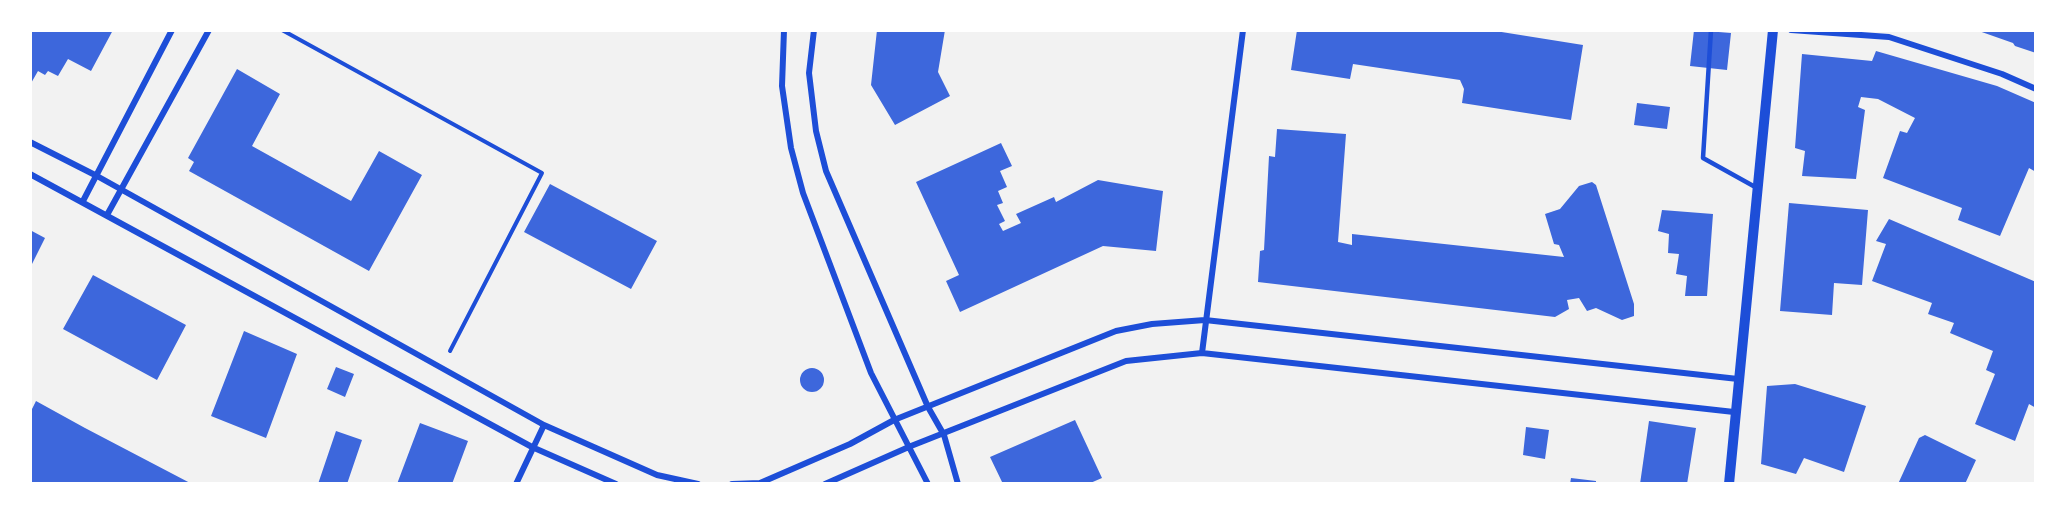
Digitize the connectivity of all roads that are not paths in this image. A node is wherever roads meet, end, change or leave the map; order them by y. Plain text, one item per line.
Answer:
1 (172, 30) edge
2 (209, 30) edge
3 (784, 30) edge
4 (814, 30) edge
5 (1243, 30) edge
6 (1711, 30) edge
7 (1773, 30) edge
8 (1791, 30) edge
9 (2036, 88) edge
10 (30, 142) edge
11 (30, 174) edge
12 (97, 176) junction
13 (1757, 188) junction
14 (121, 190) junction
15 (83, 201) junction
16 (107, 215) junction
17 (1204, 320) junction
18 (1202, 353) junction
19 (1738, 379) junction
20 (928, 407) junction
21 (1734, 412) junction
22 (894, 420) junction
23 (544, 424) junction
24 (944, 435) junction
25 (911, 446) junction
26 (532, 447) junction
27 (516, 484) edge
28 (616, 484) edge
29 (698, 484) edge
30 (732, 484) edge
31 (825, 484) edge
32 (928, 484) edge
33 (958, 484) edge
34 (1729, 484) edge

1 - 12 street
2 - 14 street
3 - 22 street
4 - 20 street
5 - 17 street
6 - 13 lane
7 - 13 street
8 - 9 street
10 - 12 street
11 - 15 street
12 - 14 street
12 - 15 street
13 - 19 street
14 - 16 street
14 - 23 street
15 - 16 street
16 - 26 street
17 - 18 street
17 - 19 street
17 - 20 street
18 - 21 street
18 - 24 street
19 - 21 street
20 - 22 street
20 - 24 street
21 - 34 street
22 - 25 street
22 - 30 street
23 - 26 street
23 - 29 street
24 - 25 street
24 - 33 street
25 - 31 street
25 - 32 street
26 - 27 street
26 - 28 street

